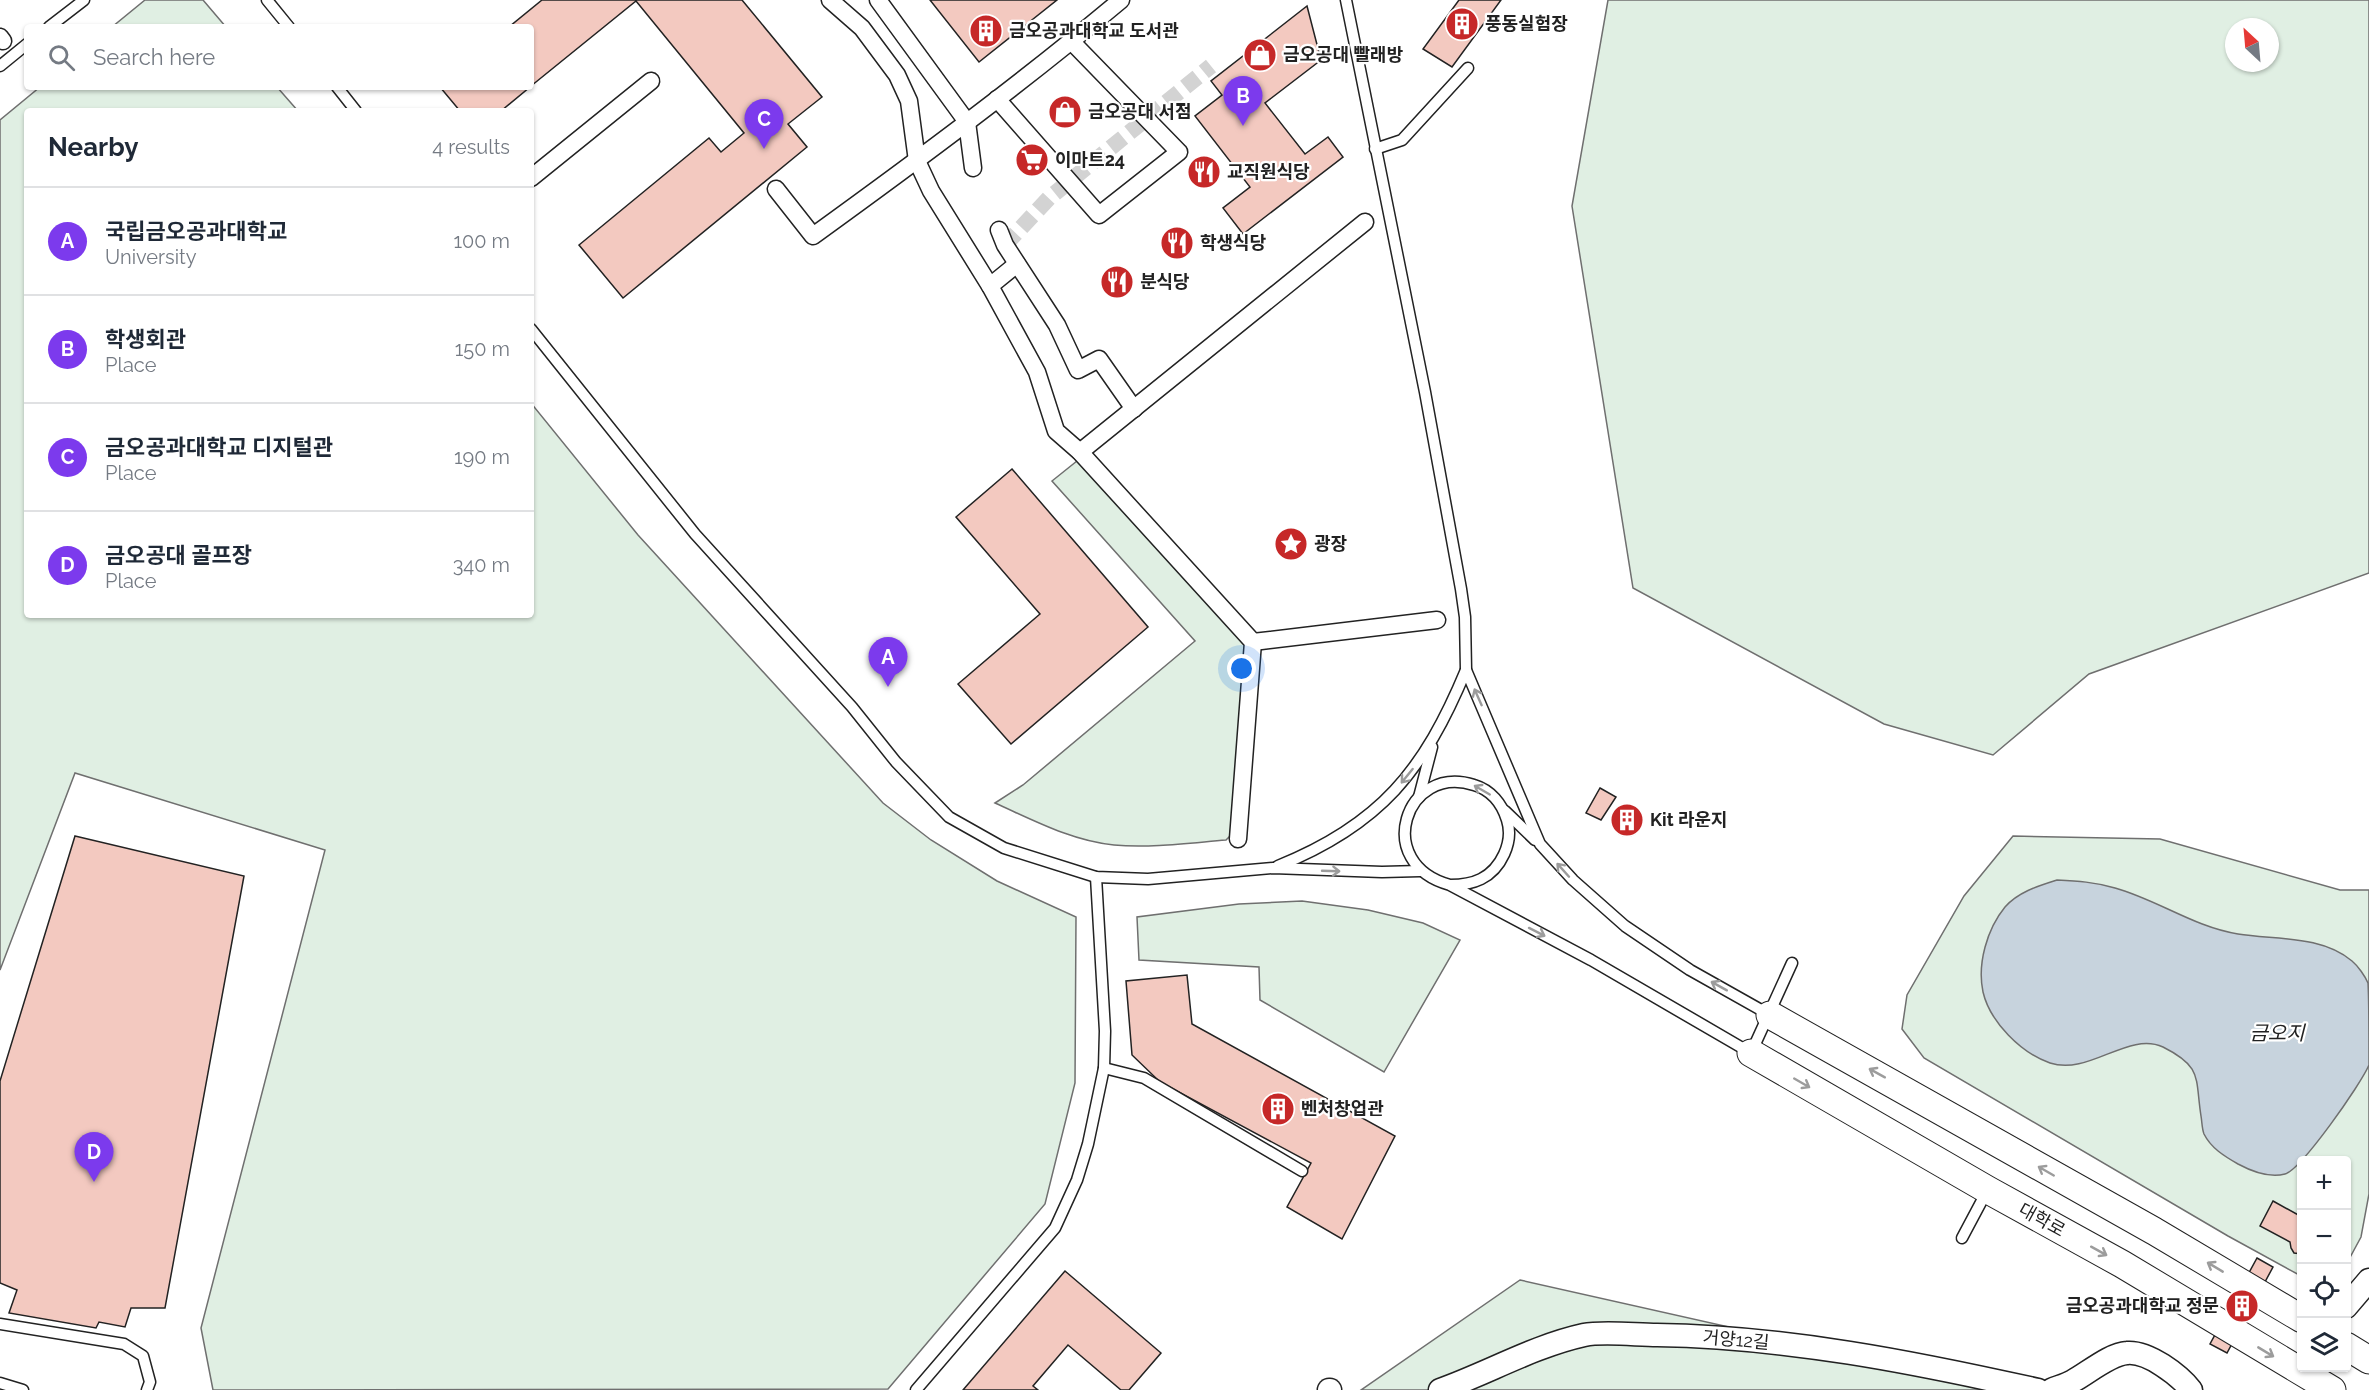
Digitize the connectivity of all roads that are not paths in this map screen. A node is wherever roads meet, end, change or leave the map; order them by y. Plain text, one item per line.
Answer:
1 (84, 0) edge
2 (267, 0) edge
3 (830, 0) edge
4 (878, 0) edge
5 (1121, 0) edge
6 (1346, 0) edge
7 (53, 24) edge
8 (287, 24) edge
9 (1071, 41) junction
10 (24, 46) edge
11 (0, 66) edge
12 (1468, 68) dead end
13 (651, 81) dead end
14 (339, 90) edge
15 (997, 99) junction
16 (354, 108) edge
17 (967, 122) junction
18 (1376, 149) junction
19 (917, 160) junction
20 (973, 168) dead end
21 (534, 176) edge
22 (776, 189) dead end
23 (1365, 222) dead end
24 (999, 230) dead end
25 (1017, 264) junction
26 (990, 286) junction
27 (534, 333) edge
28 (1134, 409) junction
29 (1080, 452) junction
30 (1437, 620) dead end
31 (1253, 642) junction
32 (1466, 670) junction
33 (1434, 738) junction
34 (1419, 797) junction
35 (1503, 809) junction
36 (1238, 839) dead end
37 (1540, 844) junction
38 (1273, 868) junction
39 (1420, 871) junction
40 (1096, 877) junction
41 (1450, 885) junction
42 (1792, 963) dead end
43 (1770, 1015) junction
44 (1751, 1053) junction
45 (1104, 1068) junction
46 (1302, 1171) dead end
47 (1988, 1190) junction
48 (1962, 1239) dead end
49 (2369, 1280) edge
50 (2351, 1301) edge
51 (2299, 1318) edge
52 (0, 1324) edge
53 (2351, 1349) edge
54 (2369, 1360) edge
55 (0, 1383) edge
56 (23, 1390) edge
57 (147, 1390) edge
58 (916, 1390) edge
59 (1440, 1390) edge
60 (2038, 1390) edge
61 (2051, 1390) edge
62 (2191, 1390) edge
63 (2332, 1390) edge

1 - 7 lane
2 - 8 lane
3 - 19 street
4 - 17 street
5 - 9 street
6 - 18 lane
9 - 15 street
9 - 15 street
10 - 11 lane
12 - 18 lane
13 - 21 street
14 - 16 lane
15 - 17 street
17 - 19 street
17 - 20 street
18 - 32 lane
19 - 22 street
19 - 26 street
23 - 28 street
24 - 25 street
25 - 26 street
25 - 28 street
26 - 29 street
27 - 40 lane
28 - 29 street
29 - 31 street
30 - 31 street
31 - 36 street
32 - 33 lane
37 -> 32 lane
33 - 34 lane
33 -> 38 lane
35 -> 34 lane
34 - 39 lane
35 - 37 lane
35 - 41 lane
43 -> 37 lane
38 -> 39 lane
38 - 40 lane
39 - 41 lane
40 - 45 lane
41 -> 44 lane
42 - 43 lane
43 - 44 lane
51 -> 43 street
44 -> 47 street, 대학로
45 - 46 lane
45 - 58 lane
47 - 48 lane
47 -> 63 street, 대학로
49 - 50 street
52 - 57 lane
53 - 54 street
55 - 56 lane
59 - 60 street, 거양12길
61 - 62 street

